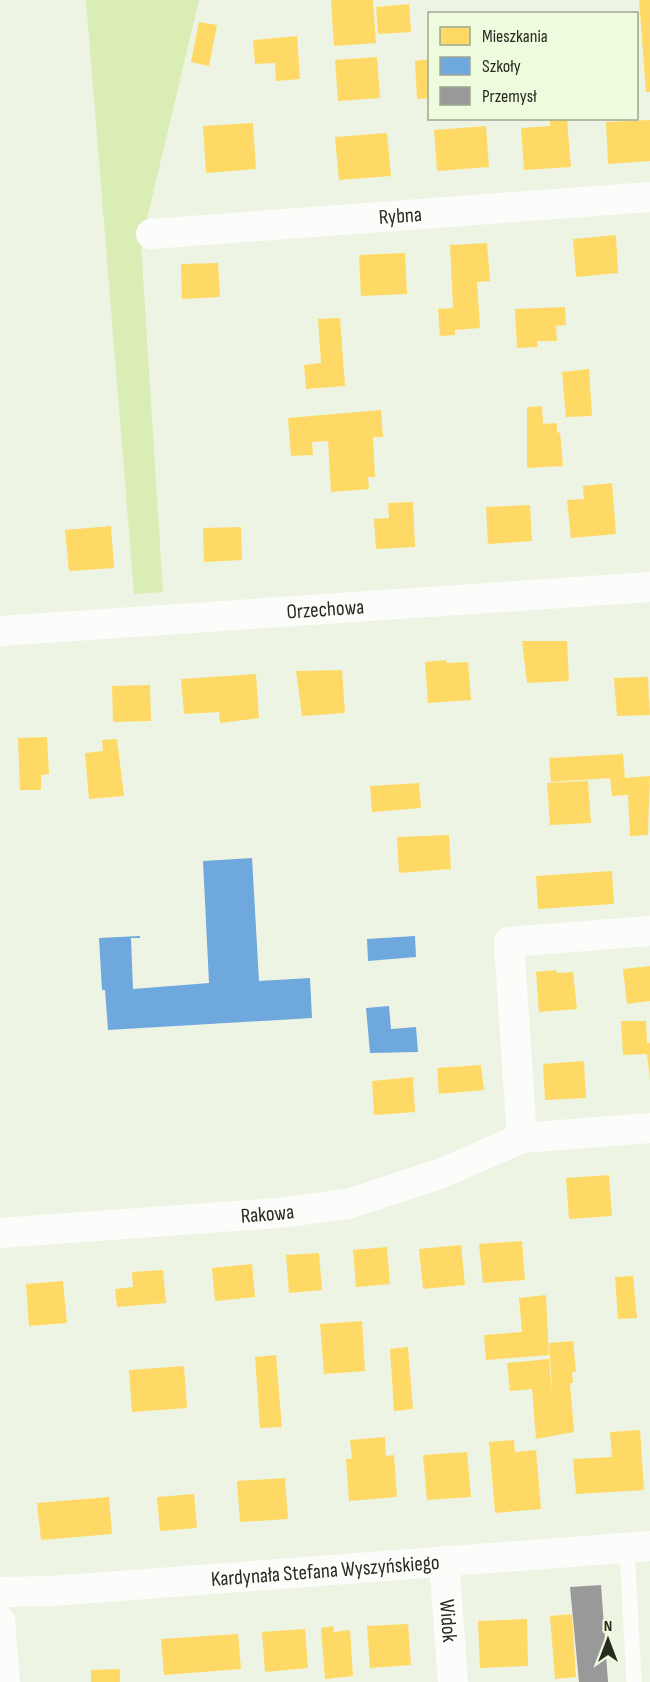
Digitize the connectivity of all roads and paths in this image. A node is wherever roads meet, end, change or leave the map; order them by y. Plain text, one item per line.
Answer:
1 (650, 197) edge
2 (151, 234) dead end
3 (650, 586) edge
4 (0, 631) edge
5 (650, 931) edge
6 (650, 1128) edge
7 (522, 1138) junction
8 (0, 1233) edge
9 (638, 1547) edge
10 (444, 1561) junction
11 (0, 1592) edge
12 (0, 1621) edge
13 (5, 1682) edge
14 (453, 1682) edge
15 (634, 1682) edge

1 - 2 street, Rybna
3 - 4 street, Orzechowa
5 - 7 street
6 - 7 street, Rakowa
7 - 8 street, Rakowa
9 - 10 street, Kardynała Stefana Wyszyńskiego
9 - 15 lane
10 - 11 street, Kardynała Stefana Wyszyńskiego
10 - 14 street, Widok
12 - 13 street

